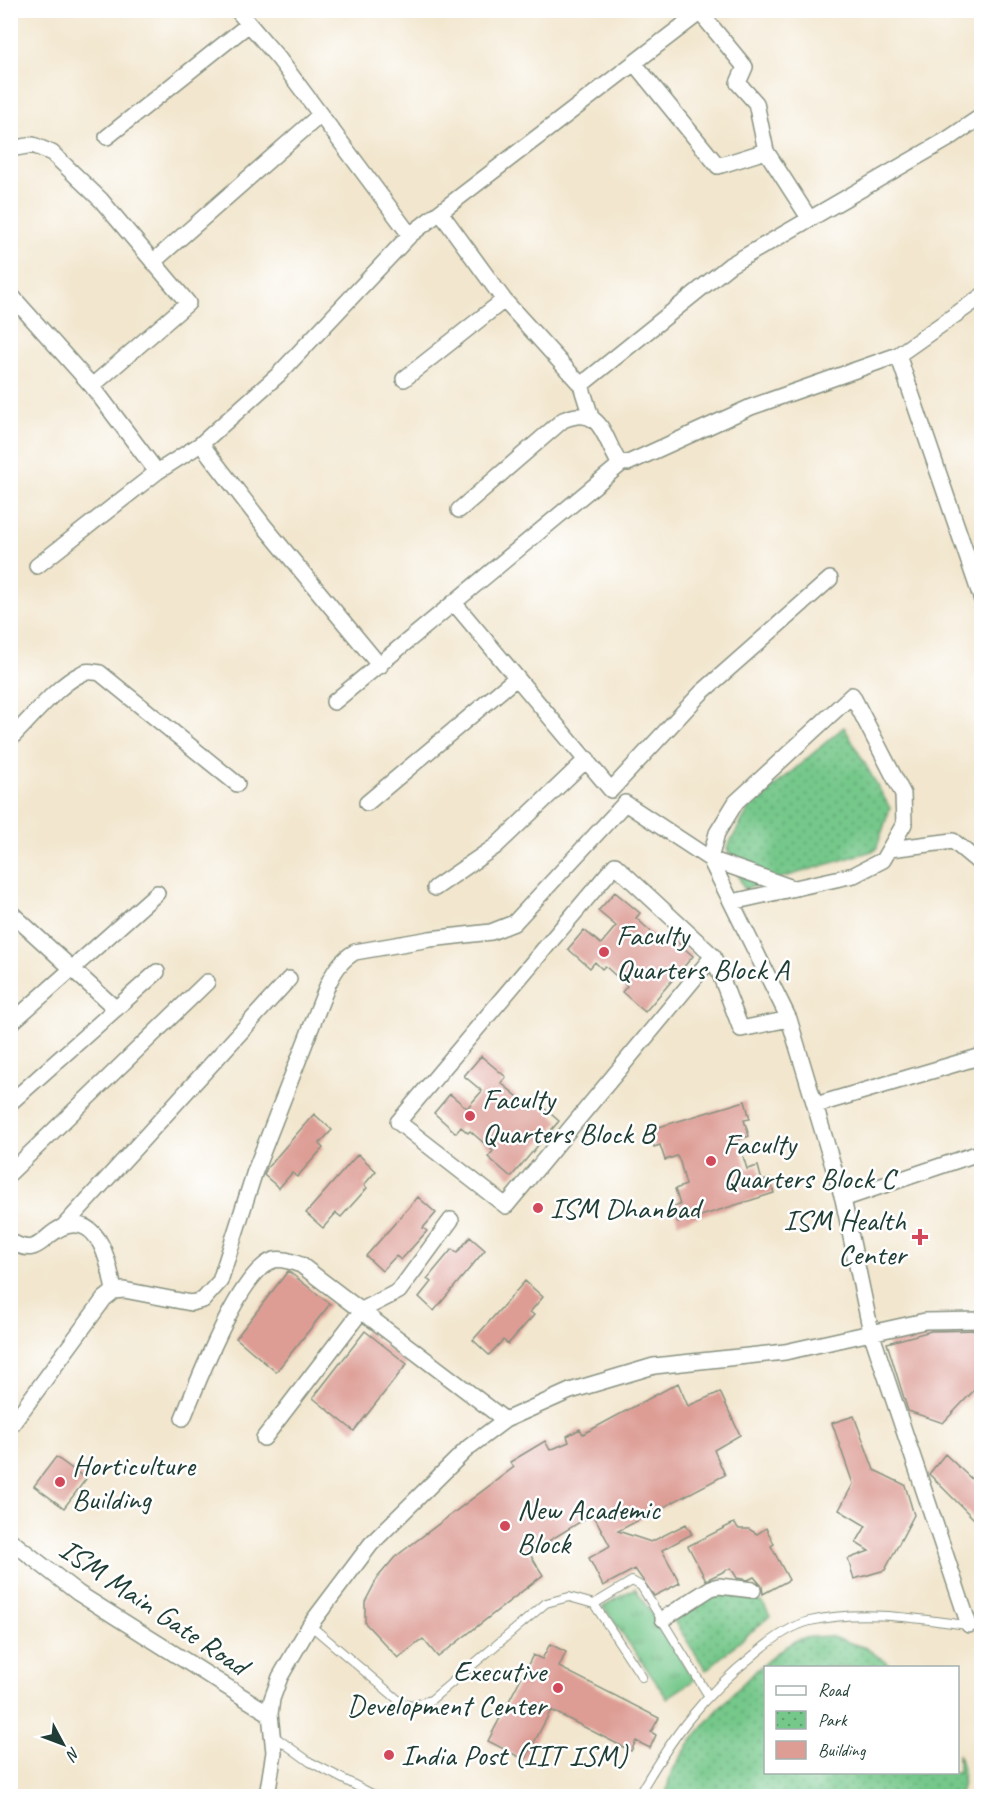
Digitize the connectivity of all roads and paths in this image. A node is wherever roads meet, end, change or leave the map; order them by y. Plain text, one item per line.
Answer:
1 (237, 10) edge
2 (701, 11) edge
3 (249, 24) junction
4 (634, 63) junction
5 (320, 115) junction
6 (981, 116) edge
7 (107, 137) dead end
8 (10, 149) edge
9 (766, 151) junction
10 (440, 212) junction
11 (808, 218) junction
12 (410, 235) junction
13 (153, 262) junction
14 (10, 294) edge
15 (981, 296) edge
16 (504, 300) junction
17 (898, 355) junction
18 (404, 379) dead end
19 (581, 385) junction
20 (92, 386) junction
21 (591, 417) junction
22 (201, 444) junction
23 (622, 463) junction
24 (157, 472) junction
25 (459, 510) dead end
26 (37, 566) dead end
27 (830, 579) dead end
28 (981, 600) edge
29 (454, 604) junction
30 (380, 666) junction
31 (516, 678) junction
32 (334, 702) dead end
33 (10, 739) edge
34 (587, 759) junction
35 (237, 784) dead end
36 (367, 803) dead end
37 (890, 849) junction
38 (710, 860) junction
39 (981, 866) edge
40 (435, 888) dead end
41 (793, 888) junction
42 (157, 893) dead end
43 (732, 902) junction
44 (10, 912) edge
45 (713, 956) junction
46 (73, 968) junction
47 (157, 972) dead end
48 (289, 980) dead end
49 (207, 982) dead end
50 (116, 1009) junction
51 (789, 1019) junction
52 (10, 1024) edge
53 (981, 1056) edge
54 (10, 1103) edge
55 (816, 1105) junction
56 (981, 1152) edge
57 (10, 1173) edge
58 (843, 1199) junction
59 (451, 1220) dead end
60 (63, 1227) junction
61 (10, 1241) edge
62 (114, 1291) junction
63 (362, 1311) junction
64 (981, 1320) edge
65 (871, 1332) junction
66 (183, 1418) dead end
67 (505, 1420) junction
68 (10, 1427) edge
69 (264, 1438) dead end
70 (10, 1540) edge
71 (753, 1590) dead end
72 (594, 1604) junction
73 (663, 1619) junction
74 (310, 1625) junction
75 (975, 1626) edge
76 (642, 1677) dead end
77 (708, 1695) junction
78 (270, 1714) junction
79 (273, 1735) junction
80 (267, 1797) edge
81 (376, 1797) edge
82 (638, 1797) edge

1 - 3 street
2 - 4 street
2 - 9 street
3 - 5 street
3 - 7 street
4 - 9 street
4 - 10 street
5 - 12 street
5 - 13 street
6 - 11 street
8 - 13 street
9 - 11 street
10 - 12 street
10 - 16 street
11 - 19 street
12 - 22 street
13 - 20 street
14 - 20 street
15 - 17 street
16 - 18 street
16 - 19 street
17 - 23 street
17 - 28 street
19 - 21 street
20 - 24 street
21 - 23 street
21 - 25 street
22 - 24 street
22 - 30 street
23 - 29 street
24 - 26 street
27 - 34 street
29 - 30 street
29 - 31 street
30 - 32 street
31 - 34 street
31 - 36 street
33 - 35 street
34 - 40 street
37 - 38 street
37 - 39 street
37 - 41 street
38 - 41 street
38 - 43 street
38 - 62 street
41 - 43 street
42 - 46 street
43 - 51 street
44 - 46 street
45 - 45 street
45 - 51 street
46 - 50 street
46 - 52 street
47 - 50 street
48 - 60 street
49 - 57 street
50 - 54 street
51 - 55 street
53 - 55 street
55 - 58 street
56 - 58 street
58 - 65 street
59 - 63 street
60 - 61 street
60 - 62 street
62 - 68 street
63 - 66 street
63 - 67 street
63 - 69 street
64 - 65 street
65 - 67 street
65 - 75 street
67 - 74 street
70 - 78 street, ISM Main Gate Road
71 - 73 street
72 - 73 lane
72 - 74 lane
72 - 76 lane
73 - 77 lane
74 - 78 street
75 - 77 lane
77 - 82 lane
78 - 79 street
79 - 80 street
79 - 81 lane

